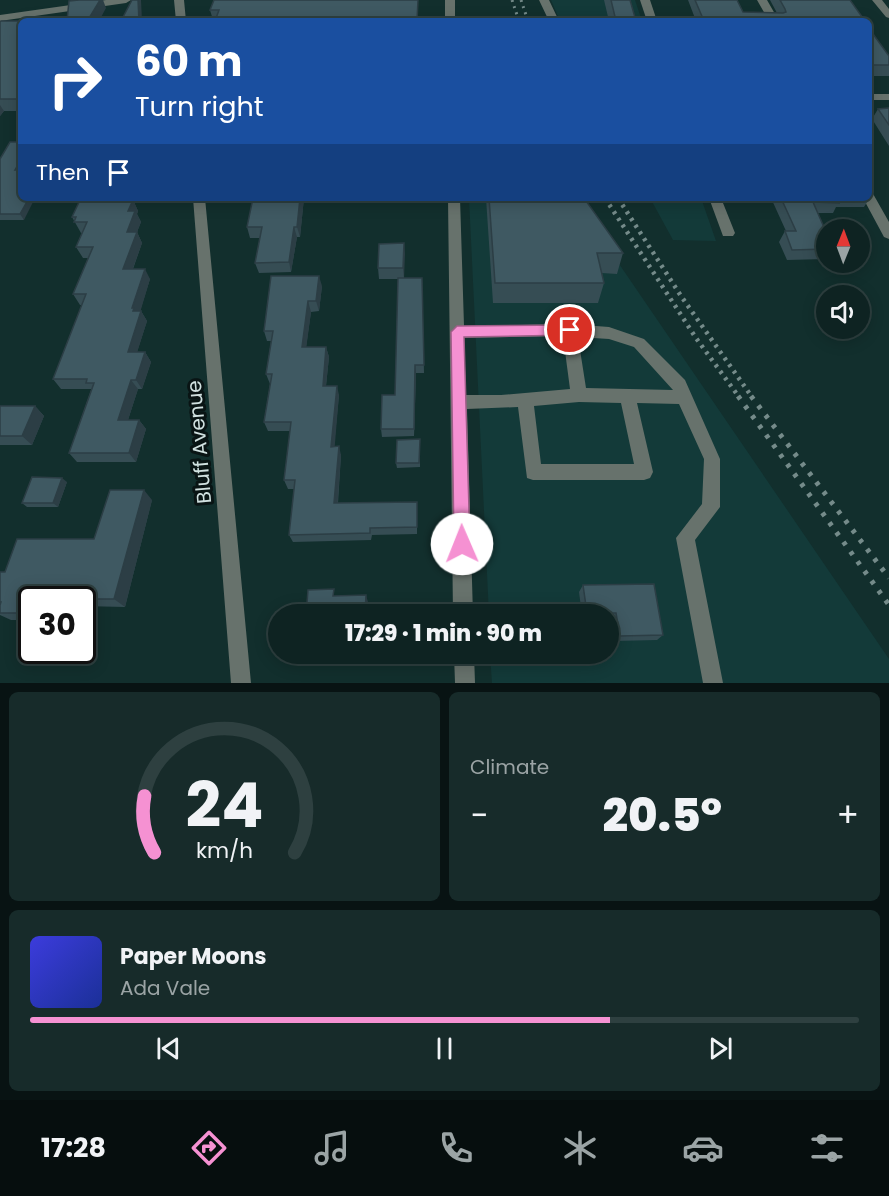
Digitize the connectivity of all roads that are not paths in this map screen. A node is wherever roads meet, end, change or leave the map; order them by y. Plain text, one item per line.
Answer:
1 (126, 0) edge
2 (179, 0) edge
3 (450, 0) edge
4 (544, 0) edge
5 (645, 0) edge
6 (762, 0) edge
7 (877, 0) edge
8 (889, 15) edge
9 (0, 18) edge
10 (181, 18) edge
11 (450, 18) edge
12 (553, 18) edge
13 (651, 18) edge
14 (772, 18) edge
15 (872, 97) edge
16 (889, 97) edge
17 (199, 201) edge
18 (454, 201) edge
19 (716, 201) edge
20 (871, 201) edge
21 (728, 233) dead end
22 (889, 234) edge
23 (570, 330) junction
24 (457, 332) junction
25 (579, 395) junction
26 (628, 397) junction
27 (685, 397) junction
28 (525, 400) junction
29 (459, 402) junction
30 (464, 604) edge
31 (464, 664) edge
32 (241, 683) edge
33 (465, 683) edge
34 (713, 683) edge

1 - 9 street
2 - 10 street
3 - 11 street
4 - 12 street
5 - 13 street
6 - 14 street
7 - 8 street
15 - 16 street
17 - 32 street, Bluff Avenue
18 - 24 street
19 - 21 street
20 - 22 street
23 - 24 street
23 - 25 street
23 - 27 street
24 - 29 street
25 - 26 street
25 - 28 street
26 - 27 street
26 - 28 street
27 - 34 street
28 - 29 street
29 - 30 street
31 - 33 street

